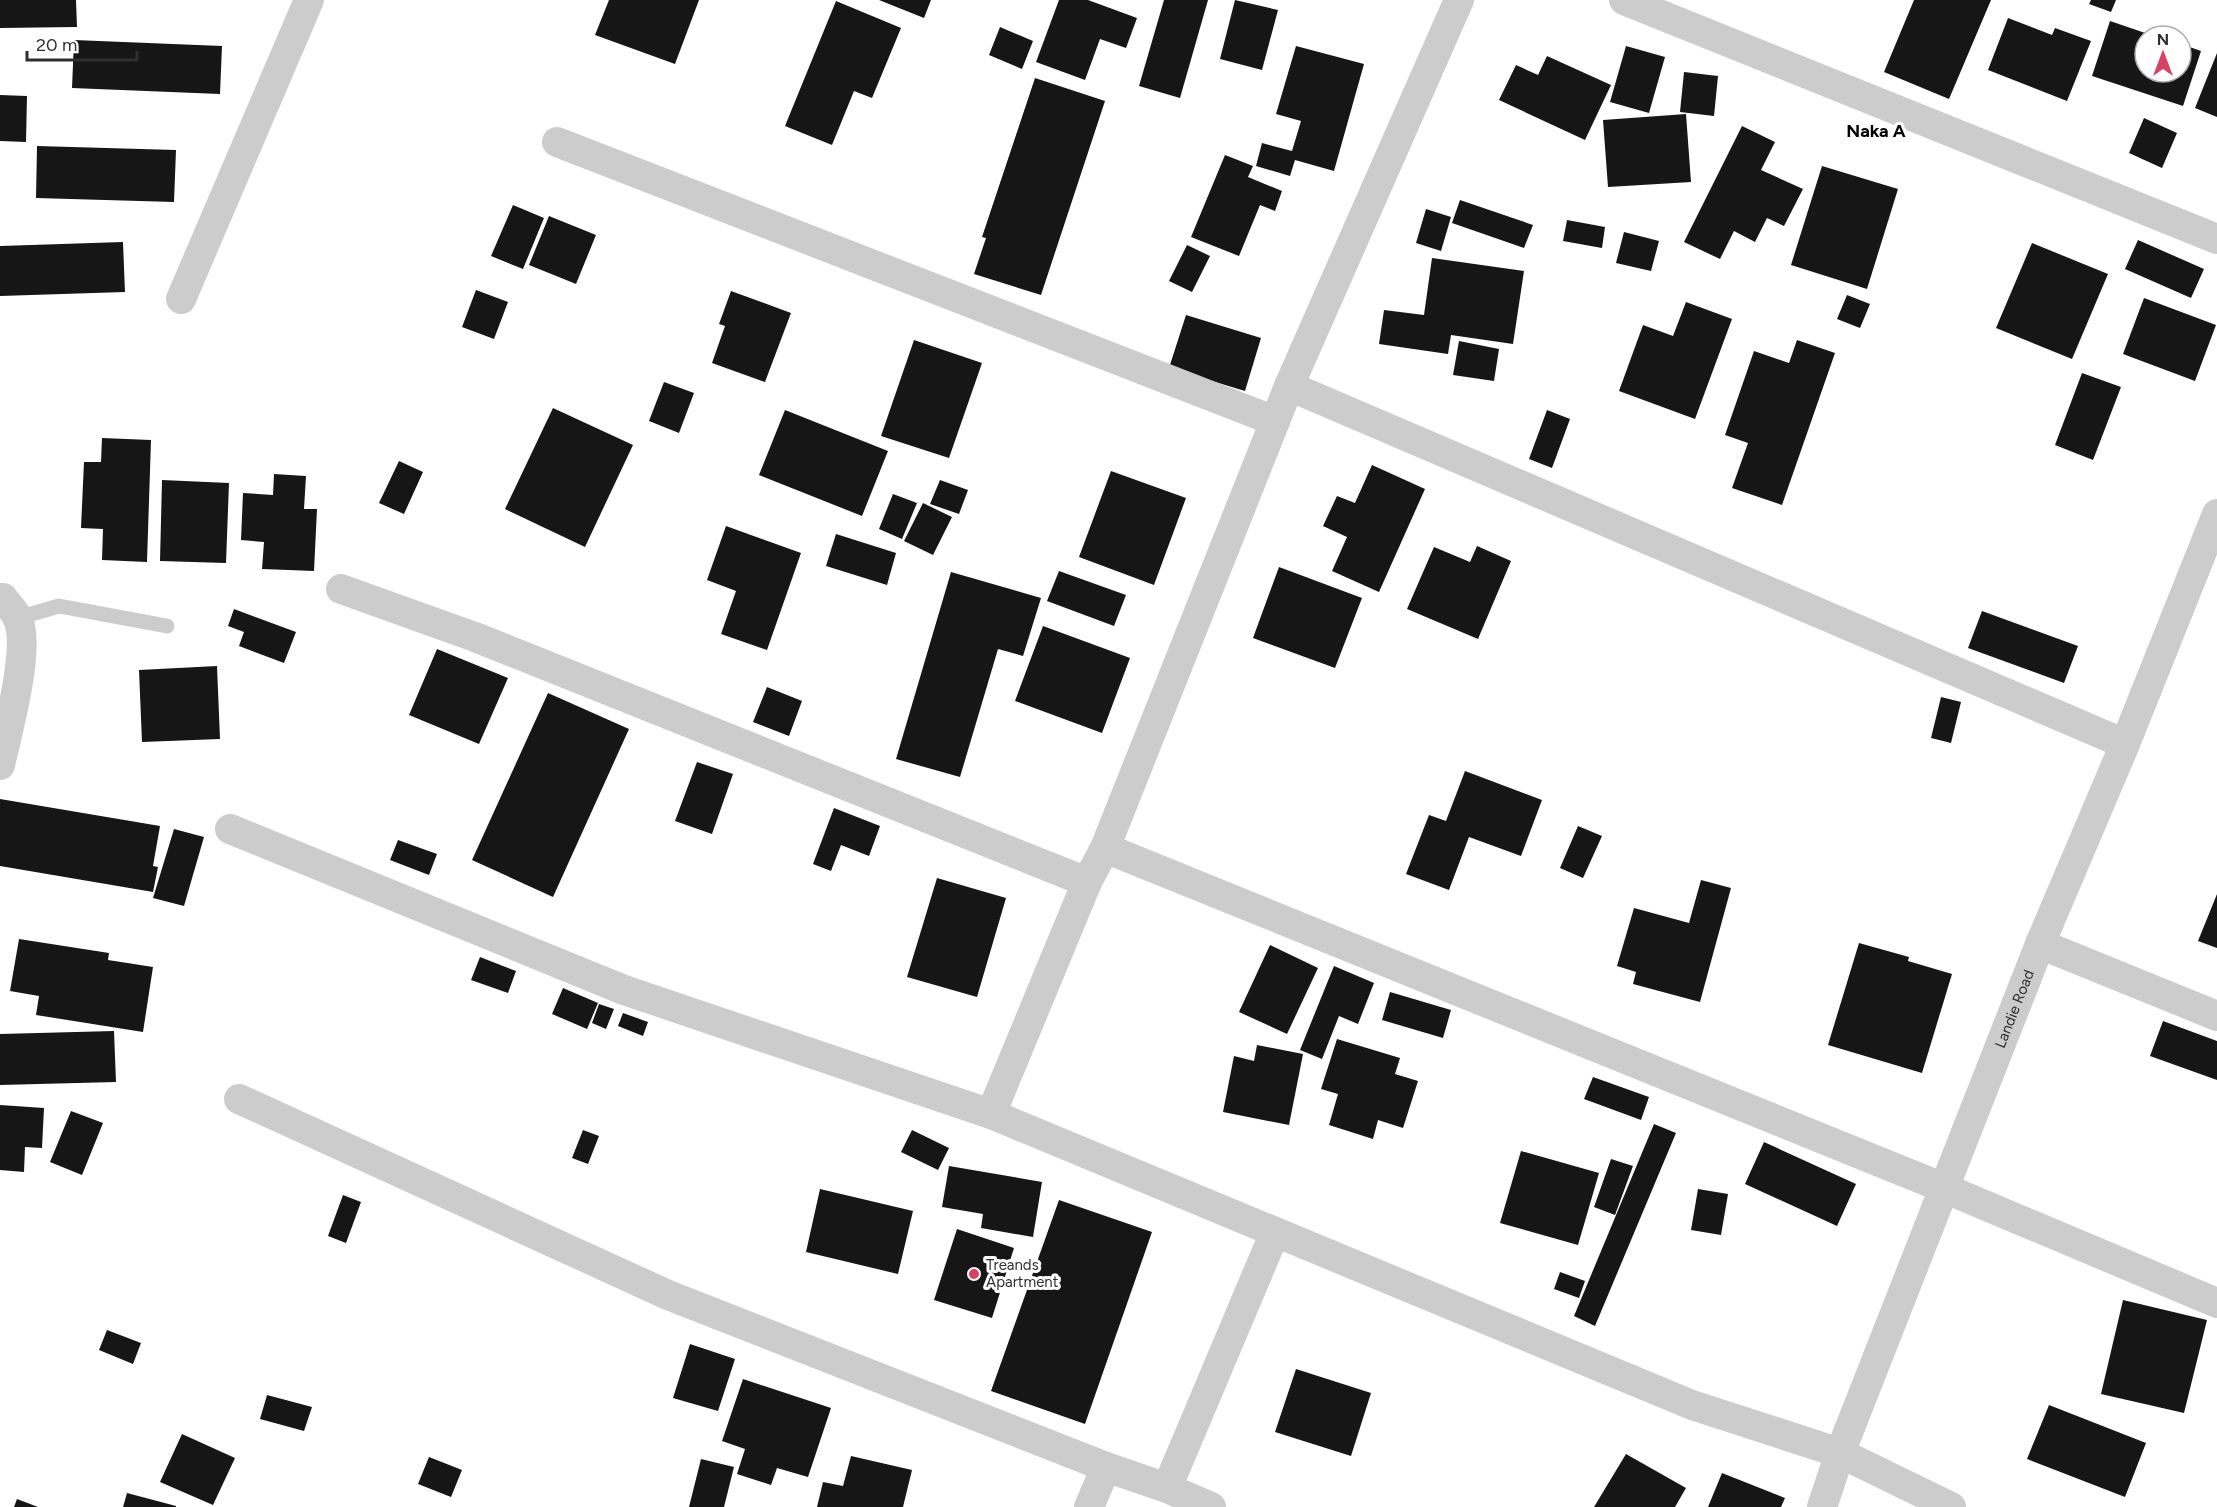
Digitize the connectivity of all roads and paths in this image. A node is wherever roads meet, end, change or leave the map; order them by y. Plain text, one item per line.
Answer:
1 (309, 0) edge
2 (1459, 0) edge
3 (1624, 0) edge
4 (557, 142) dead end
5 (2217, 239) edge
6 (181, 299) dead end
7 (1289, 386) junction
8 (1275, 421) junction
9 (2217, 514) edge
10 (341, 589) dead end
11 (9, 608) edge
12 (167, 626) dead end
13 (2125, 744) junction
14 (0, 765) edge
15 (230, 829) dead end
16 (1105, 848) junction
17 (1087, 882) junction
18 (2040, 944) junction
19 (2217, 1016) edge
20 (239, 1099) dead end
21 (991, 1114) junction
22 (1944, 1188) junction
23 (1275, 1232) junction
24 (2217, 1303) edge
25 (1840, 1453) junction
26 (1106, 1467) junction
27 (1167, 1488) junction
28 (1089, 1507) edge
29 (1211, 1507) edge
30 (1821, 1507) edge
31 (1951, 1507) edge

1 - 6 street
2 - 7 street
3 - 5 street
4 - 8 street
7 - 8 street
7 - 13 street
8 - 16 street
9 - 13 street, Landie Road
10 - 17 street
11 - 12 lane
11 - 14 street
13 - 18 street, Landie Road
15 - 21 street
16 - 17 street
16 - 22 street
17 - 21 street
18 - 19 street
18 - 22 street, Landie Road
20 - 26 street
21 - 23 street
22 - 24 street
22 - 25 street, Landie Road
23 - 25 street
23 - 27 street
25 - 30 street, Landie Road
25 - 31 street
26 - 27 street
26 - 28 street
27 - 29 street

